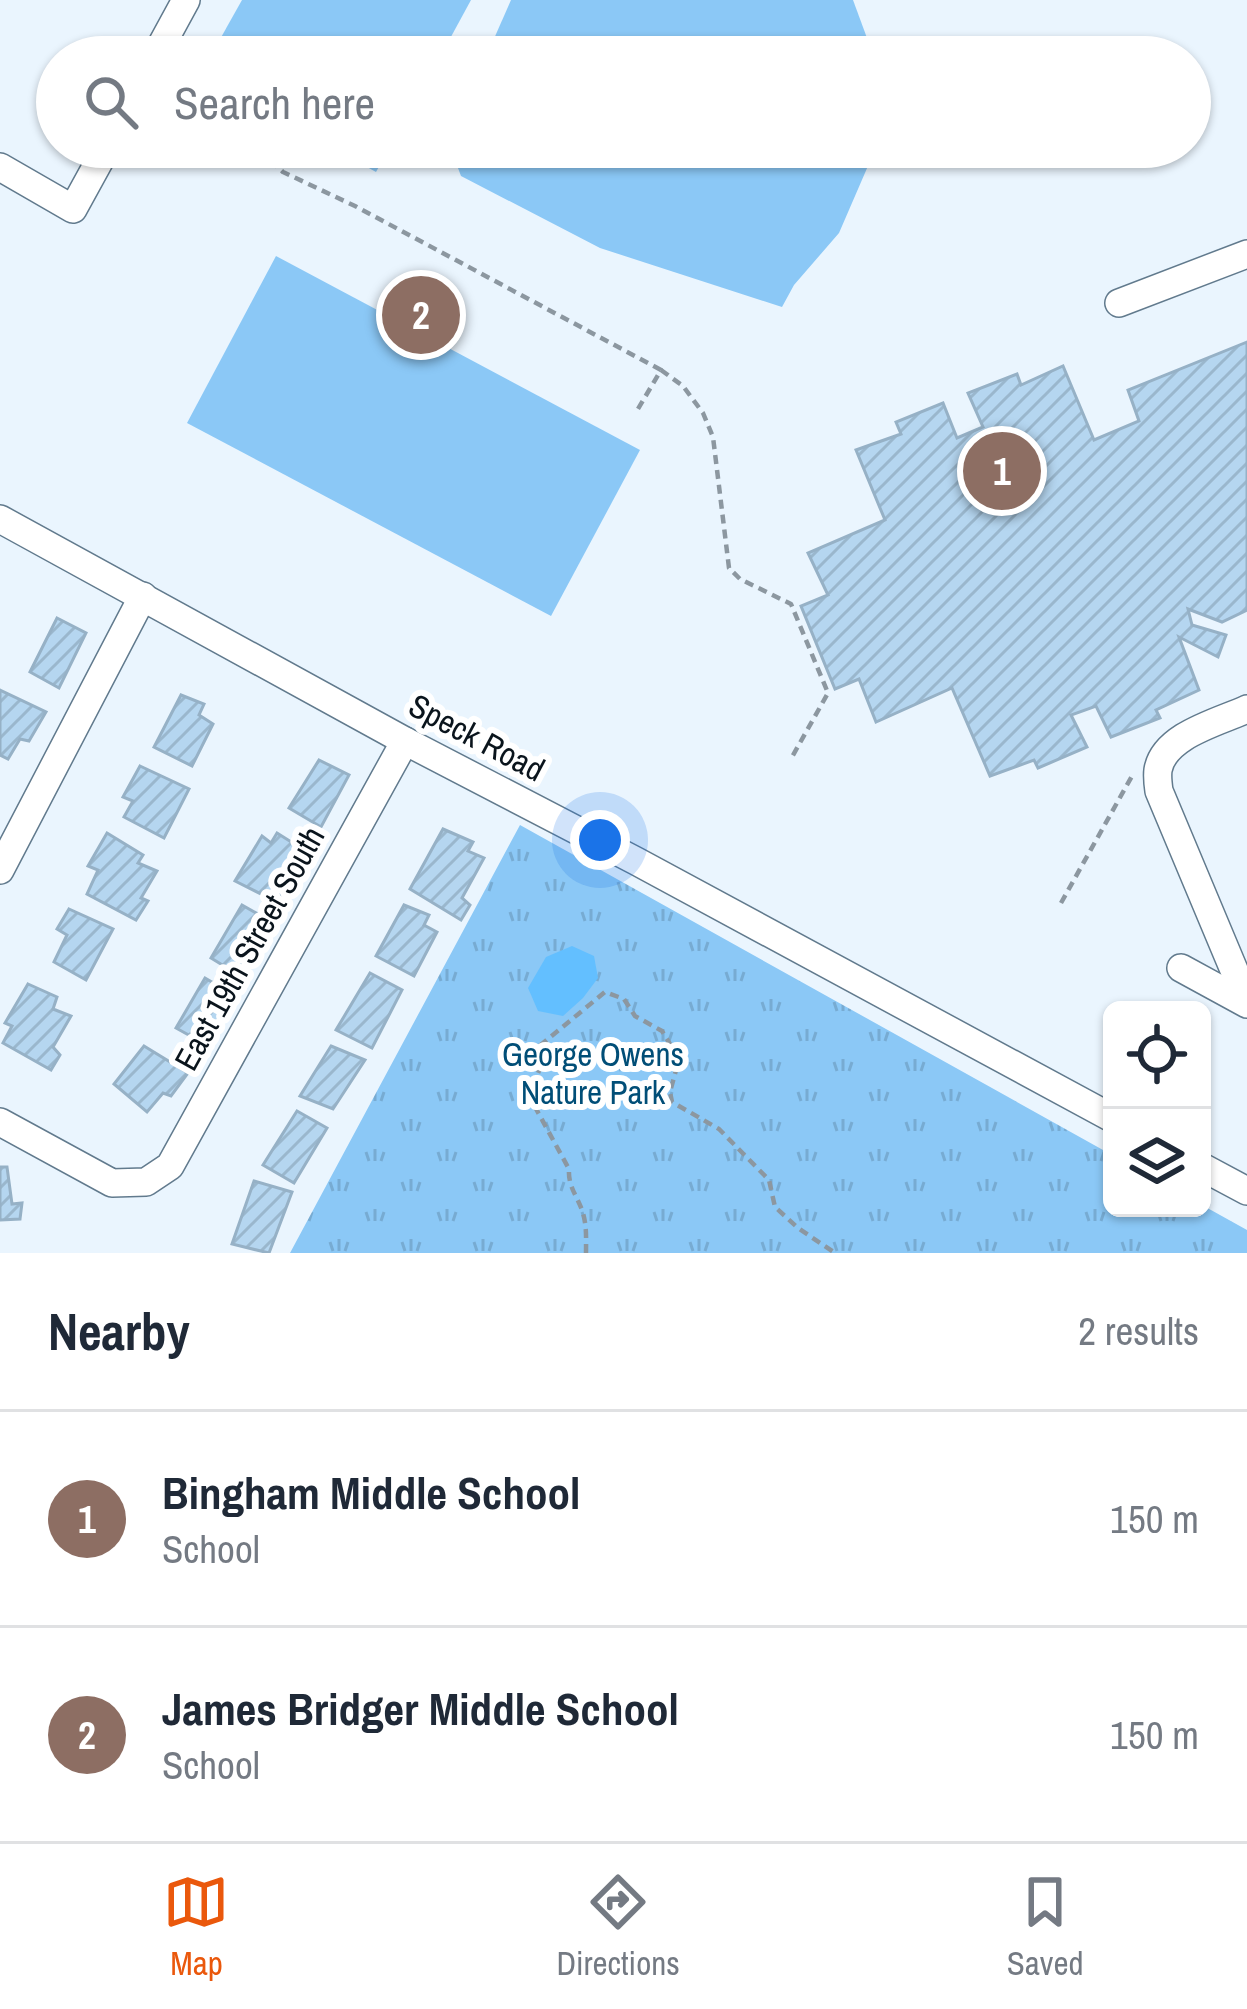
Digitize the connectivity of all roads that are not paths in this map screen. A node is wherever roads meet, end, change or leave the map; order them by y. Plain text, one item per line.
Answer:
1 (186, 0) edge
2 (166, 36) edge
3 (0, 167) edge
4 (95, 168) edge
5 (1247, 254) edge
6 (1119, 303) dead end
7 (0, 519) edge
8 (143, 596) junction
9 (1247, 709) edge
10 (405, 741) junction
11 (0, 870) edge
12 (1181, 968) dead end
13 (1247, 1002) edge
14 (1103, 1113) edge
15 (0, 1122) edge
16 (1211, 1172) edge
17 (1247, 1191) edge

1 - 2 street
3 - 4 street
5 - 6 street
7 - 8 street, Speck Road
8 - 10 street, Speck Road
8 - 11 street
9 - 13 street
10 - 14 street, Speck Road
10 - 15 street, East 19th Street South
12 - 13 street
16 - 17 street

